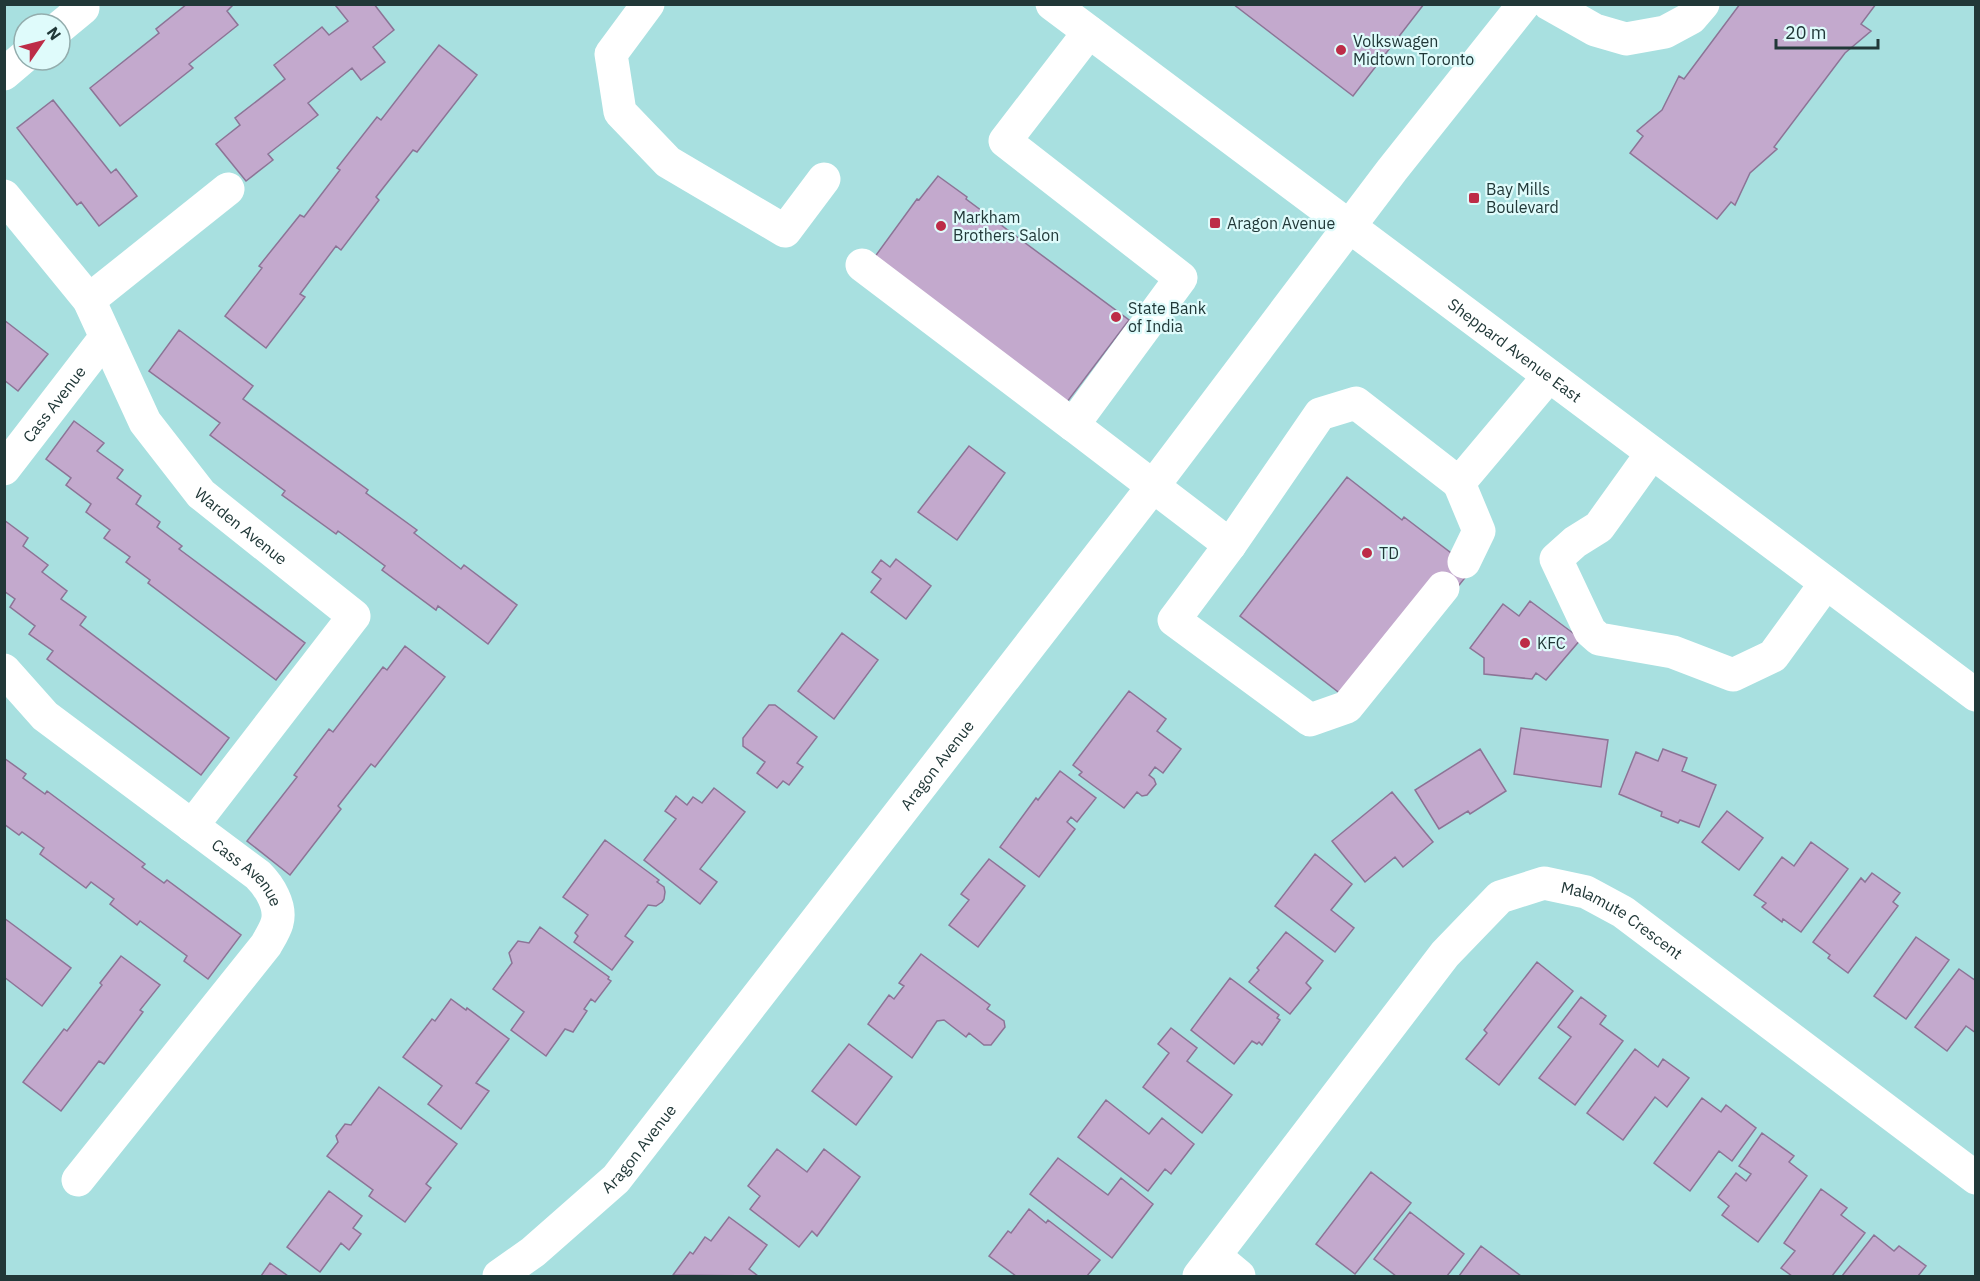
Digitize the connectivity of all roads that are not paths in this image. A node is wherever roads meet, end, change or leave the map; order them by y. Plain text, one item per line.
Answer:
1 (648, 4) edge
2 (1053, 4) edge
3 (1524, 4) edge
4 (1549, 4) edge
5 (1703, 4) edge
6 (1089, 32) junction
7 (824, 179) dead end
8 (228, 189) dead end
9 (4, 196) edge
10 (1349, 226) junction
11 (862, 265) dead end
12 (89, 300) junction
13 (105, 338) junction
14 (1549, 376) junction
15 (1073, 425) junction
16 (1652, 453) junction
17 (4, 469) edge
18 (1459, 483) junction
19 (1154, 485) junction
20 (1230, 544) junction
21 (1464, 562) dead end
22 (1826, 583) junction
23 (1443, 588) dead end
24 (4, 670) edge
25 (1976, 695) edge
26 (192, 826) junction
27 (1976, 1178) edge
28 (78, 1180) dead end
29 (1218, 1270) edge
30 (499, 1276) edge

1 - 7 street
2 - 6 street, Sheppard Avenue East
3 - 10 street
4 - 5 street
6 - 10 street, Sheppard Avenue East
6 - 15 street
8 - 12 street
9 - 12 street, Warden Avenue
10 - 14 street, Sheppard Avenue East
10 - 19 street, Aragon Avenue
11 - 15 street
12 - 13 street, Warden Avenue
13 - 17 street, Cass Avenue
13 - 26 street, Warden Avenue
14 - 16 street, Sheppard Avenue East
14 - 18 street
15 - 19 street
16 - 22 street, Sheppard Avenue East
16 - 22 street
18 - 20 street
18 - 21 street
19 - 20 street
19 - 30 street, Aragon Avenue
20 - 23 street
22 - 25 street, Sheppard Avenue East
24 - 26 street, Cass Avenue
26 - 28 street, Cass Avenue
27 - 29 street, Malamute Crescent

